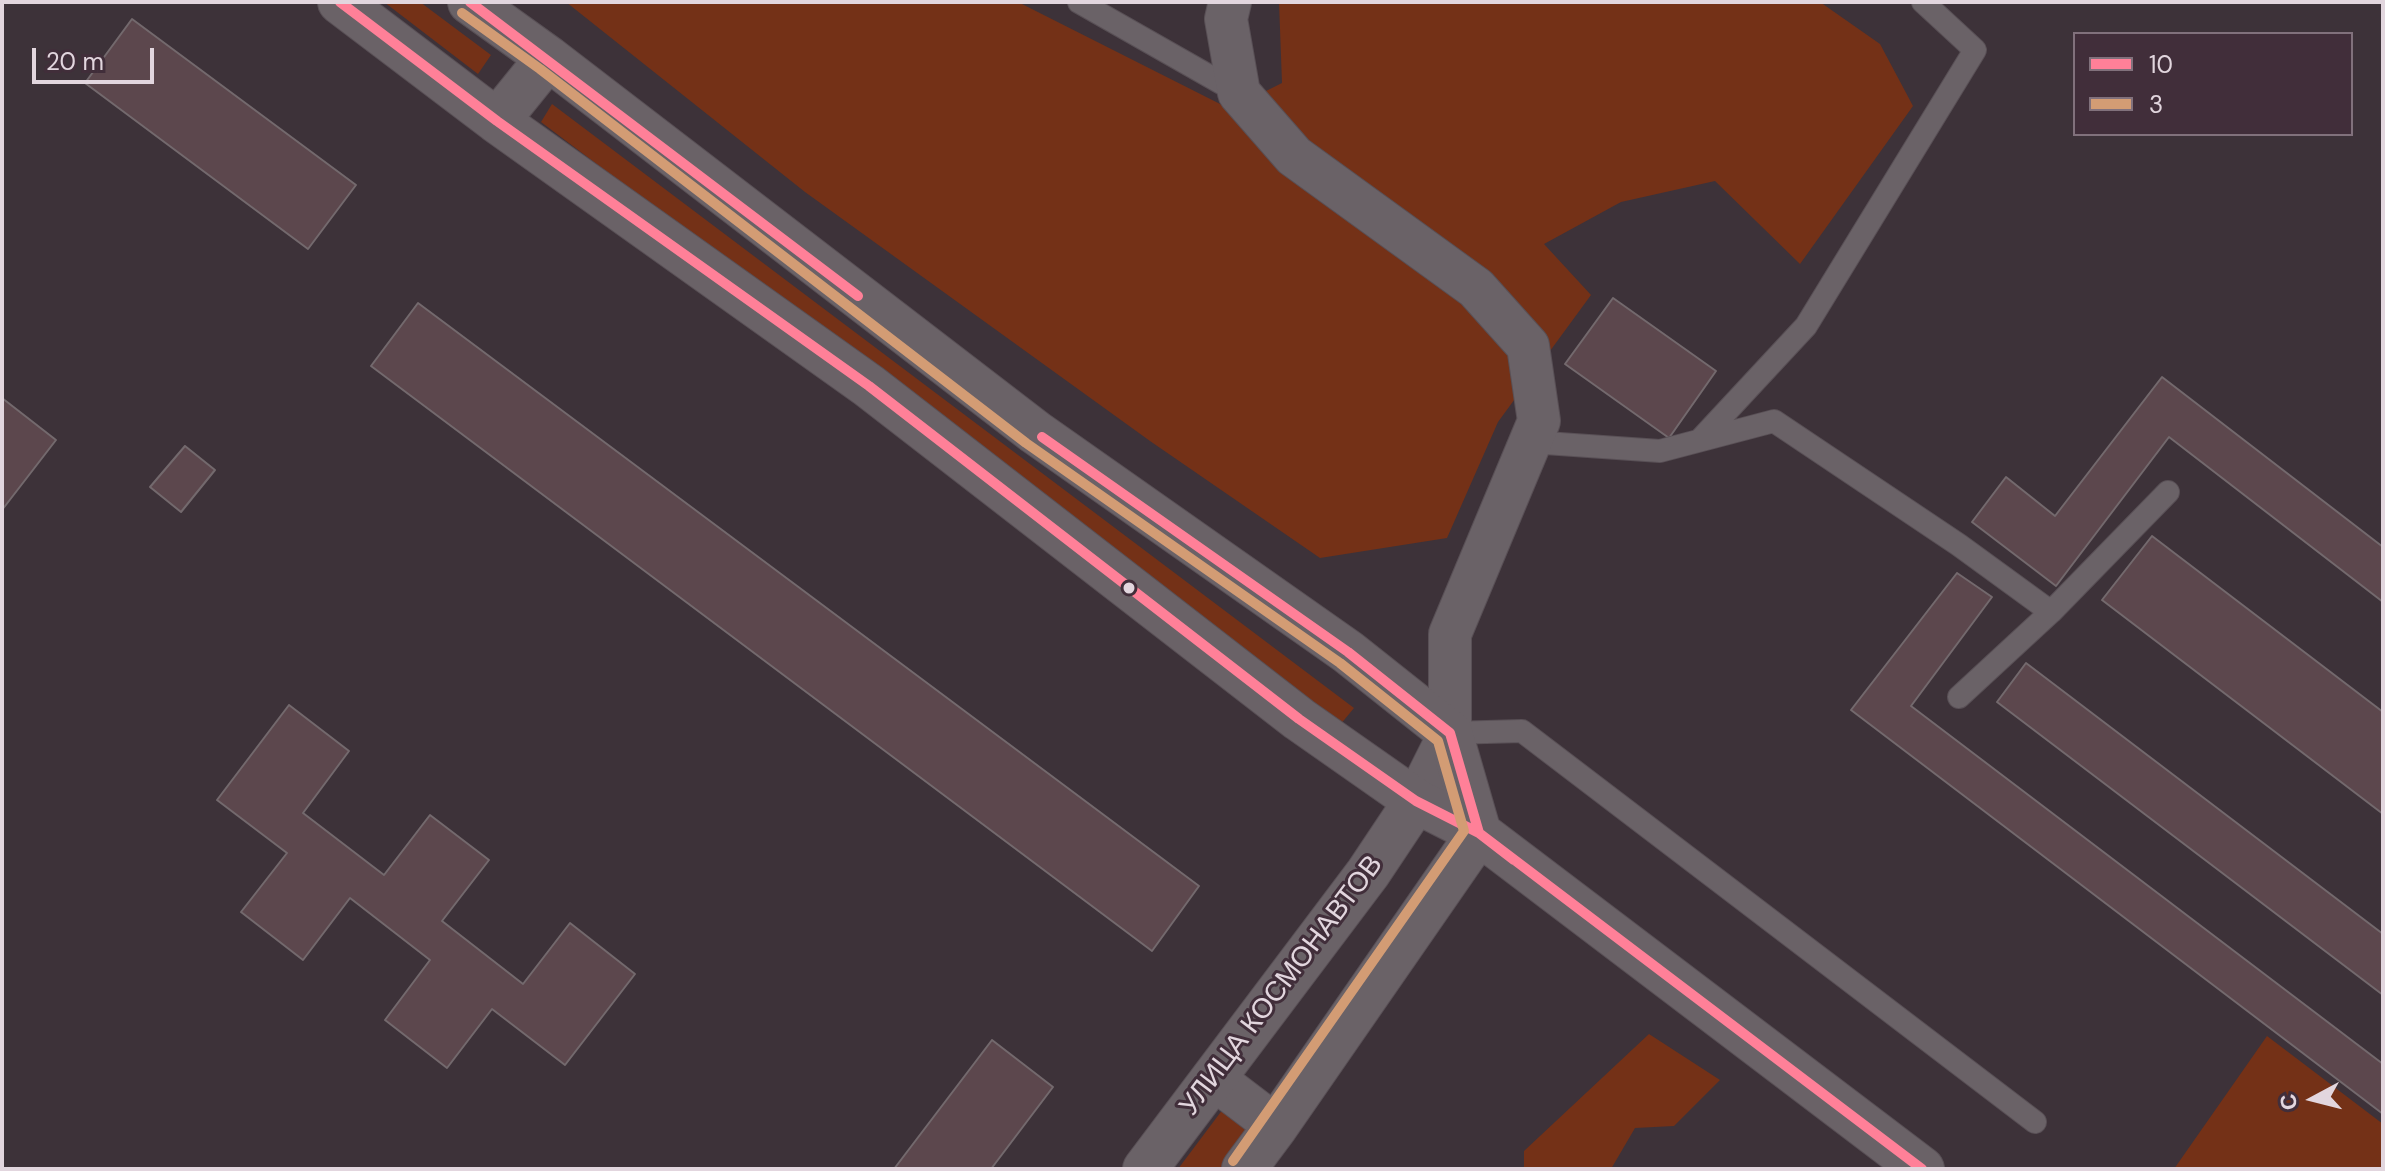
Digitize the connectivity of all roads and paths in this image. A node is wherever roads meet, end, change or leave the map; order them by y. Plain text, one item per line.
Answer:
1 (340, 2) edge
2 (470, 2) edge
3 (1079, 2) edge
4 (1230, 2) edge
5 (1923, 2) edge
6 (548, 58) junction
7 (1239, 93) junction
8 (497, 121) junction
9 (1699, 441) junction
10 (1531, 442) junction
11 (2168, 492) dead end
12 (2051, 612) junction
13 (1959, 697) dead end
14 (1450, 733) junction
15 (1416, 801) junction
16 (1479, 833) junction
17 (1213, 1078) junction
18 (2035, 1122) dead end
19 (1276, 1126) junction
20 (1145, 1169) edge
21 (1244, 1169) edge
22 (1922, 1169) edge

1 - 8 street
2 - 6 street
3 - 7 lane
4 - 7 street
5 - 9 lane
6 - 8 street
6 - 14 street
7 - 10 street
8 - 15 street
9 - 10 lane
9 - 12 lane
10 - 14 street
11 - 12 lane
12 - 13 lane
14 - 15 street
14 - 16 street
14 - 18 lane
15 - 16 street
15 - 17 street, УЛИЦА КОСМОНАВТОВ
16 - 19 street
16 - 22 street
17 - 19 street
17 - 20 street, УЛИЦА КОСМОНАВТОВ
19 - 21 street

